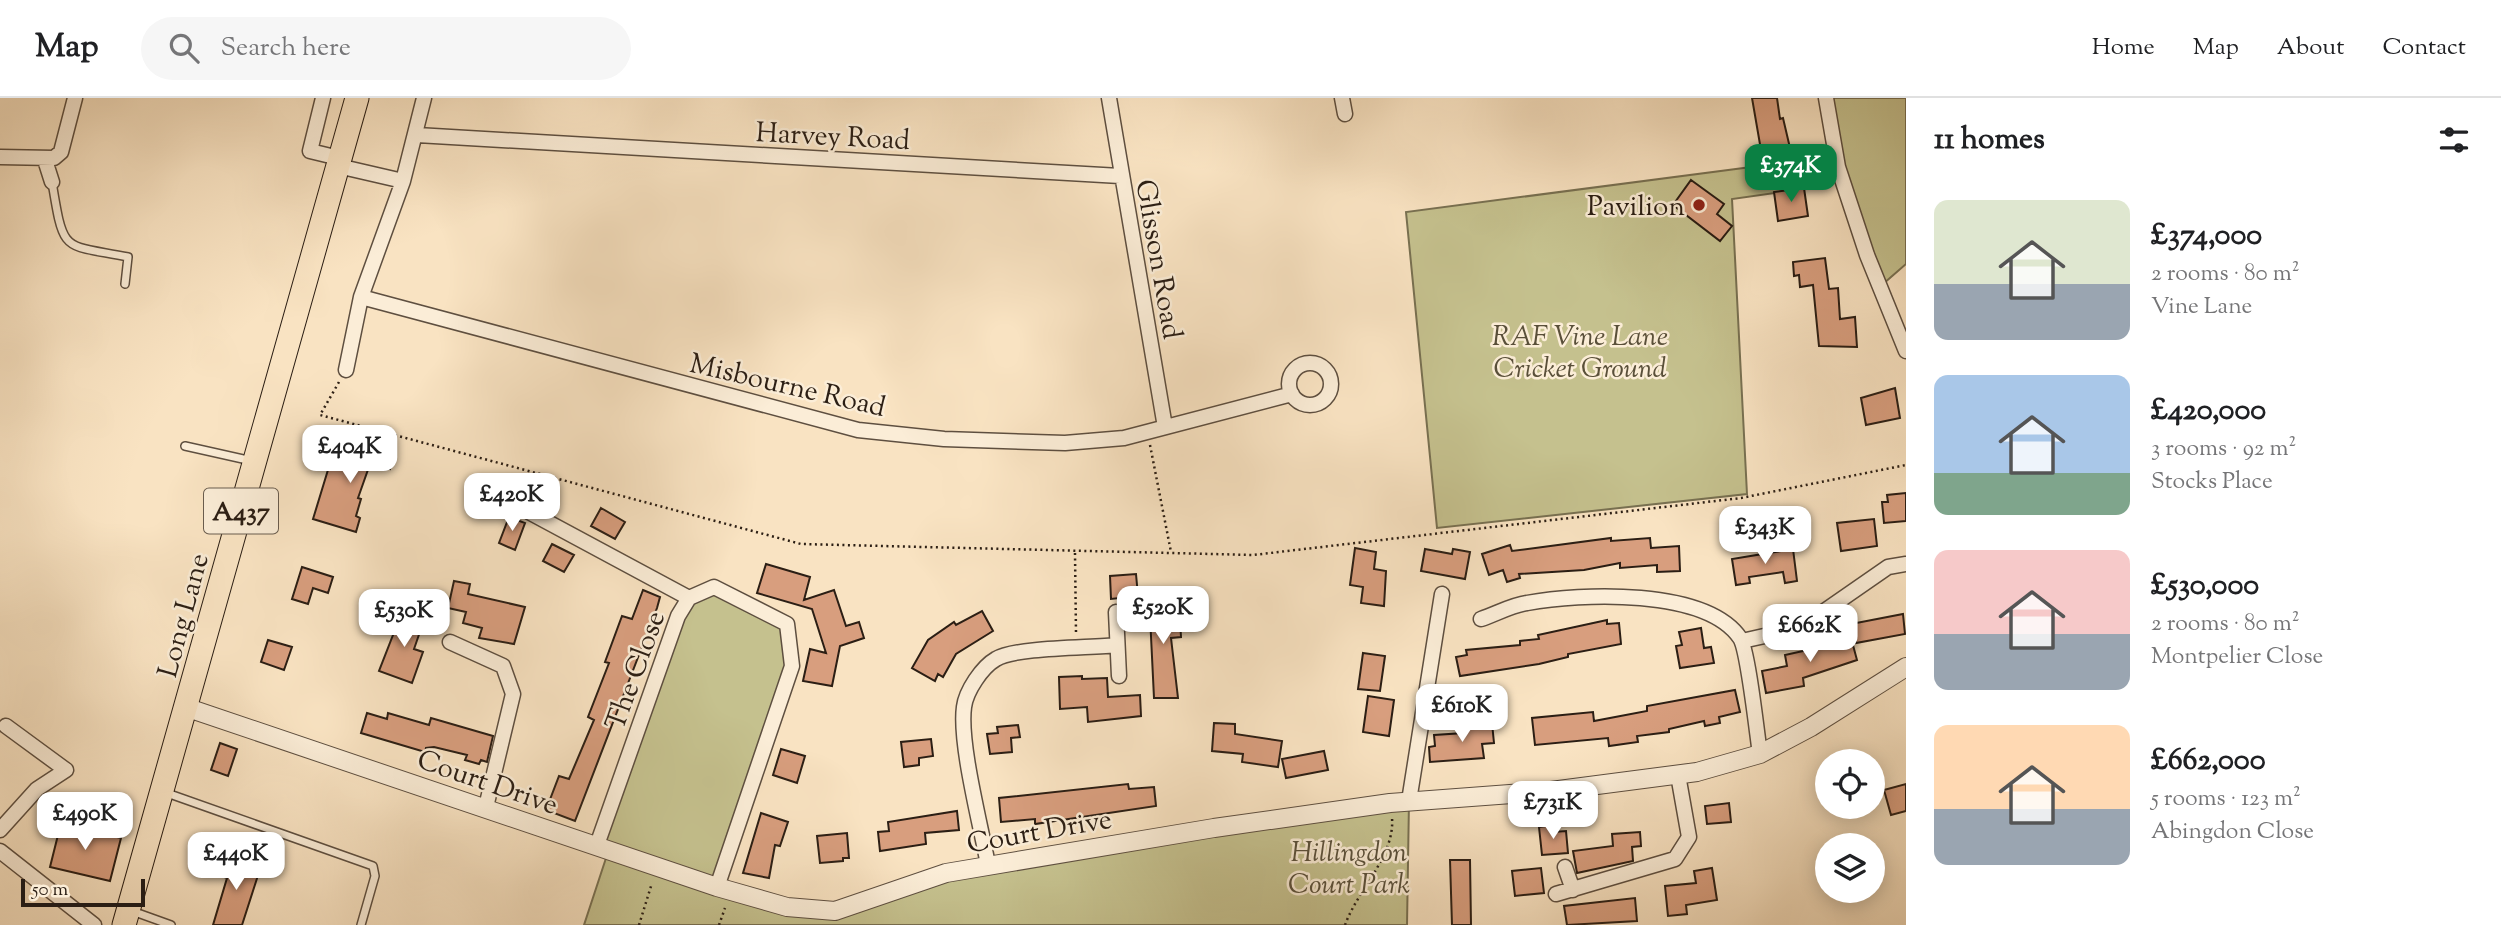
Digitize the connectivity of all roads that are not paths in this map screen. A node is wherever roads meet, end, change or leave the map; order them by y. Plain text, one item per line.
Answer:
1 (75, 98) edge
2 (323, 98) edge
3 (357, 98) edge
4 (424, 98) edge
5 (1109, 98) edge
6 (1342, 98) edge
7 (1826, 98) edge
8 (1346, 114) dead end
9 (417, 135) junction
10 (0, 157) edge
11 (46, 160) junction
12 (339, 162) junction
13 (1838, 167) junction
14 (1799, 174) dead end
15 (1120, 176) junction
16 (403, 181) junction
17 (52, 182) joint
18 (125, 284) dead end
19 (362, 298) junction
20 (1906, 351) edge
21 (346, 370) road end
22 (1292, 394) dead end
23 (1165, 427) junction
24 (185, 446) dead end
25 (254, 462) junction
26 (529, 512) dead end
27 (1906, 564) edge
28 (1441, 594) dead end
29 (689, 598) junction
30 (1116, 612) dead end
31 (1481, 619) dead end
32 (1742, 641) junction
33 (450, 642) dead end
34 (1117, 645) junction
35 (1906, 667) edge
36 (1119, 676) dead end
37 (188, 708) junction
38 (6, 726) dead end
39 (1760, 754) junction
40 (1678, 775) junction
41 (163, 792) junction
42 (1409, 801) junction
43 (486, 807) junction
44 (0, 830) edge
45 (597, 845) junction
46 (0, 851) edge
47 (988, 865) junction
48 (1565, 867) dead end
49 (717, 887) junction
50 (1573, 890) junction
51 (1556, 894) dead end
52 (127, 918) edge
53 (94, 925) edge
54 (171, 925) edge
55 (361, 925) edge

1 - 11 street
2 - 12 street
3 - 12 main road, Long Lane / A437
4 - 9 street
5 - 15 street, Glisson Road
6 - 8 street
7 - 13 street
9 - 15 street, Harvey Road
9 - 16 street
10 - 11 street
11 - 17 street
12 - 16 street
12 - 25 main road, Long Lane / A437
13 - 14 lane
13 - 20 street
15 - 23 street, Glisson Road
16 - 19 street
17 - 18 lane
19 - 21 street
19 - 23 street, Misbourne Road
22 - 23 street, Misbourne Road
24 - 25 lane
25 - 37 main road, Long Lane / A437
26 - 29 street
27 - 32 street
28 - 42 street
29 - 45 street, The Close
29 - 49 street, The Close
30 - 34 street
31 - 32 street
32 - 39 street
33 - 43 street
34 - 36 street
34 - 47 street
35 - 39 street, Court Drive
37 - 41 main road, Long Lane / A437
37 - 43 street, Court Drive
38 - 44 street
39 - 40 street, Court Drive
40 - 42 street, Court Drive
40 - 50 street
41 - 52 main road, Long Lane / A437
41 - 55 lane
42 - 47 street, Court Drive
43 - 45 street, Court Drive
45 - 49 street, Court Drive
46 - 53 street
47 - 49 street, Court Drive
48 - 50 street
50 - 51 street
52 - 54 lane

